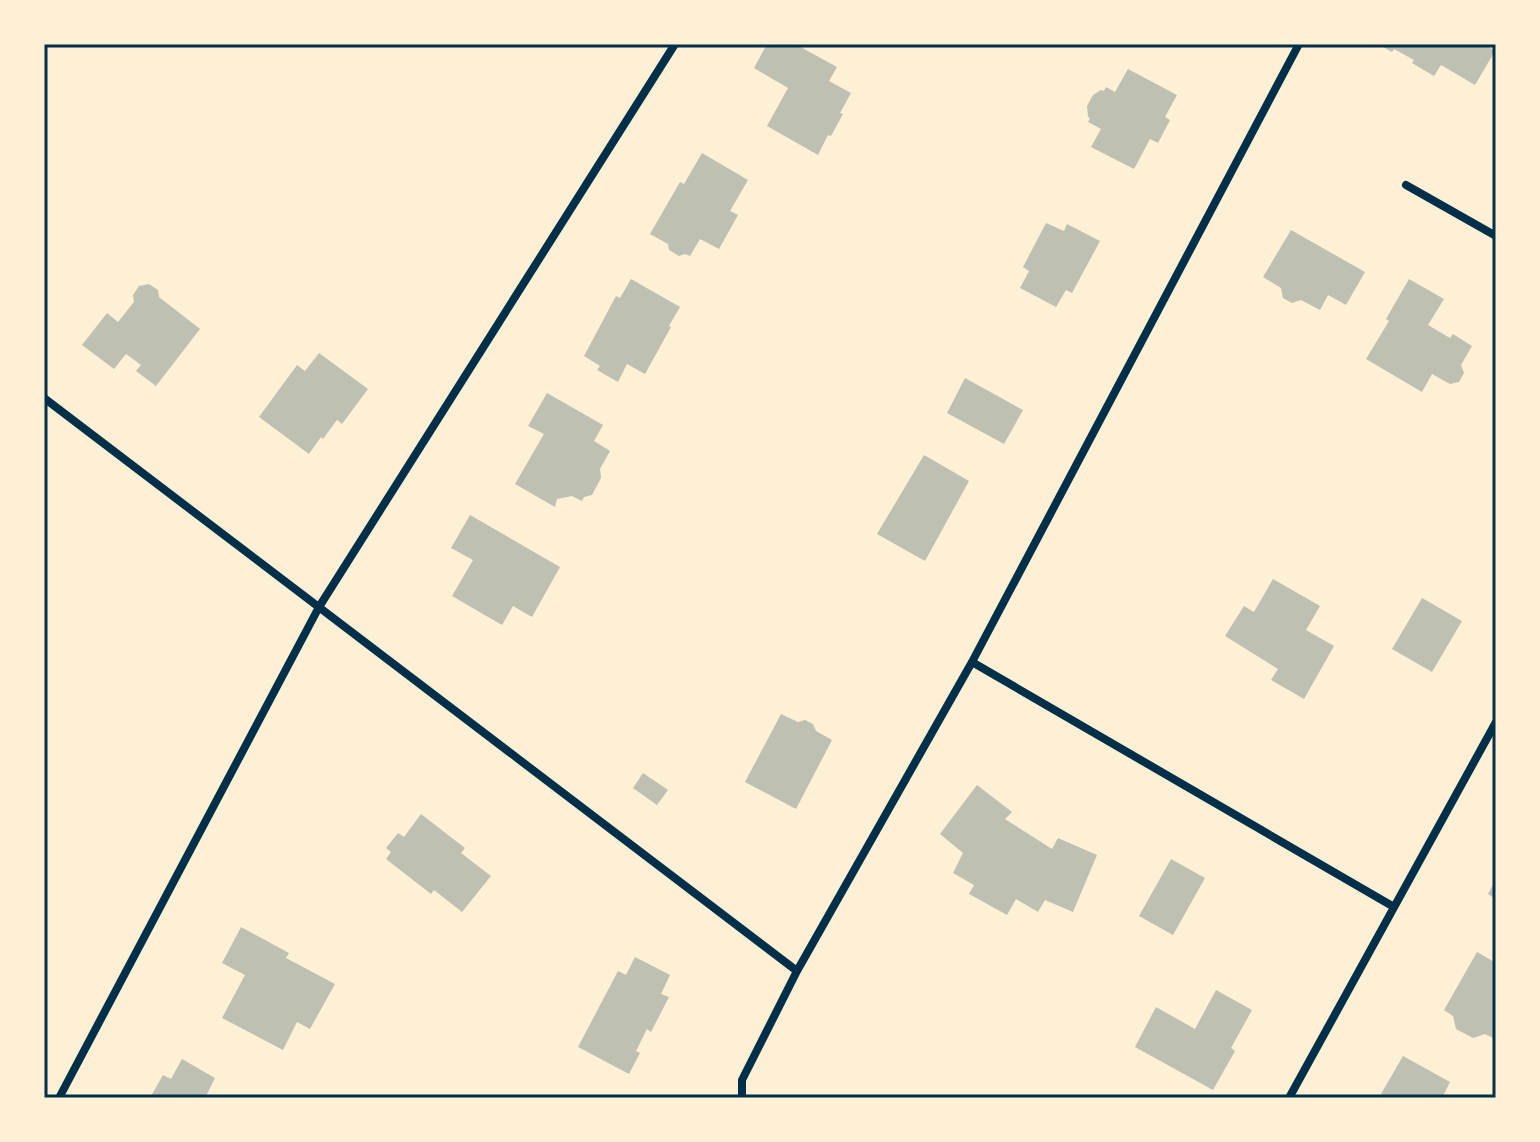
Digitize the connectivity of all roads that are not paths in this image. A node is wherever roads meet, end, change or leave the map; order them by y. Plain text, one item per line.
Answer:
1 (675, 44) edge
2 (1299, 44) edge
3 (1406, 185) dead end
4 (1496, 236) edge
5 (44, 398) edge
6 (319, 607) junction
7 (972, 662) junction
8 (1496, 722) edge
9 (1394, 907) junction
10 (797, 971) junction
11 (59, 1098) edge
12 (742, 1098) edge
13 (1289, 1098) edge

1 - 6 street
2 - 7 street
3 - 4 street
5 - 6 street
6 - 10 street
6 - 11 street
7 - 9 street
7 - 10 street
8 - 9 street
9 - 13 street
10 - 12 street

